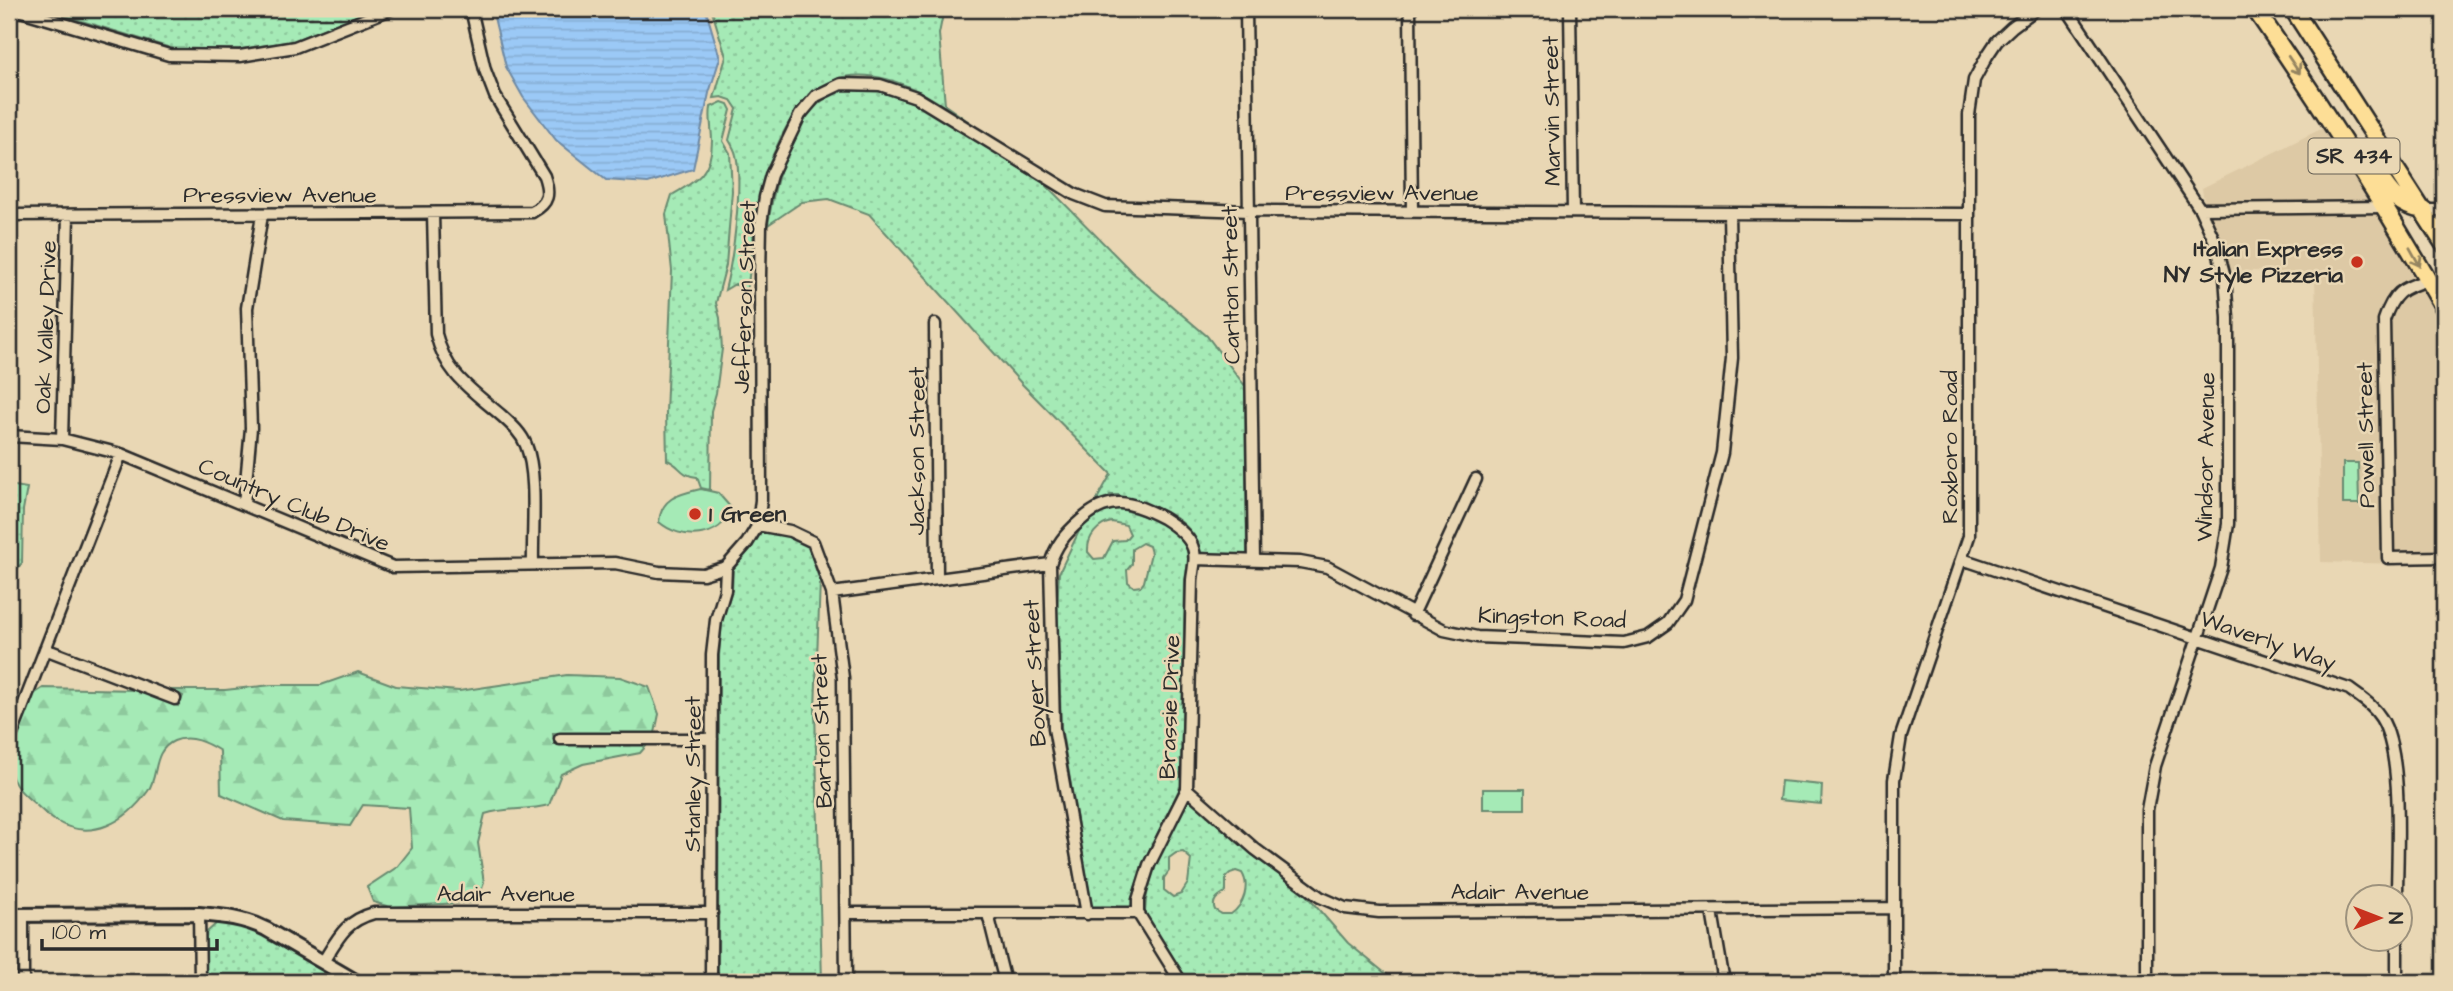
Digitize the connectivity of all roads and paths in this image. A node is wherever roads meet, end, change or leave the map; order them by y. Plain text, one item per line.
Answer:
1 (14, 9) edge
2 (391, 9) edge
3 (471, 9) edge
4 (1246, 9) edge
5 (1410, 9) edge
6 (1570, 9) edge
7 (2036, 9) edge
8 (2067, 9) edge
9 (2255, 9) edge
10 (2293, 9) edge
11 (828, 89) joint
12 (2336, 128) junction
13 (2385, 207) junction
14 (2200, 209) junction
15 (2424, 210) junction
16 (2444, 210) edge
17 (1249, 211) junction
18 (1412, 212) junction
19 (1573, 212) junction
20 (1730, 213) junction
21 (433, 214) junction
22 (1968, 214) junction
23 (9, 215) edge
24 (68, 215) junction
25 (262, 215) junction
26 (2444, 244) edge
27 (2436, 282) edge
28 (2444, 308) edge
29 (935, 324) dead end
30 (9, 436) edge
31 (62, 439) junction
32 (121, 454) junction
33 (1476, 479) dead end
34 (244, 504) junction
35 (758, 525) junction
36 (2444, 557) edge
37 (1195, 559) junction
38 (1962, 559) junction
39 (1254, 561) junction
40 (533, 564) junction
41 (1050, 564) junction
42 (726, 567) junction
43 (937, 578) junction
44 (832, 593) junction
45 (1413, 615) junction
46 (2199, 638) junction
47 (45, 649) junction
48 (175, 699) dead end
49 (560, 738) dead end
50 (712, 739) junction
51 (9, 742) edge
52 (1187, 789) junction
53 (2397, 883) edge
54 (1894, 908) junction
55 (1712, 911) junction
56 (712, 913) junction
57 (846, 913) junction
58 (1138, 913) junction
59 (199, 914) junction
60 (1087, 914) junction
61 (9, 915) edge
62 (23, 915) junction
63 (988, 915) junction
64 (2397, 953) edge
65 (324, 962) junction
66 (23, 982) edge
67 (200, 982) edge
68 (357, 982) edge
69 (711, 982) edge
70 (846, 982) edge
71 (1005, 982) edge
72 (1181, 982) edge
73 (1724, 982) edge
74 (1894, 982) edge
75 (2147, 982) edge
76 (2397, 982) edge

1 - 2 street
3 - 21 street, Pressview Avenue
4 - 17 street, Carlton Street
5 - 18 street
6 - 19 street, Marvin Street
7 - 22 street, Roxboro Road
8 - 14 street, Windsor Avenue
9 -> 12 main road, SR 434
10 - 15 main road, SR 434
11 - 17 street, Pressview Avenue
11 - 35 street, Jefferson Street
12 - 13 main road, SR 434
12 - 15 main road
13 - 14 street
13 -> 27 main road, SR 434
14 - 46 street, Windsor Avenue
15 - 16 street
15 - 26 main road, SR 434
17 - 18 street, Pressview Avenue
17 - 39 street, Carlton Street
18 - 19 street, Pressview Avenue
19 - 20 street, Pressview Avenue
20 - 22 street, Pressview Avenue
20 - 45 street, Kingston Road
21 - 25 street, Pressview Avenue
21 - 40 street
22 - 38 street, Roxboro Road
23 - 24 street, Pressview Avenue
24 - 25 street, Pressview Avenue
24 - 31 street, Oak Valley Drive
25 - 34 street
27 - 28 main road, SR 434
27 - 36 street, Powell Street
29 - 43 street, Jackson Street
30 - 31 street, Country Club Drive
31 - 32 street, Country Club Drive
32 - 34 street, Country Club Drive
32 - 47 street
33 - 45 street
34 - 40 street, Country Club Drive
35 - 42 street
35 - 44 street, Barton Street
37 - 39 street, Kingston Road
37 - 41 street, Boyer Street
37 - 52 street, Brassie Drive
38 - 46 street, Waverly Way
38 - 54 street, Roxboro Road
39 - 45 street, Kingston Road
40 - 42 street, Country Club Drive
41 - 43 street
41 - 60 street, Boyer Street
42 - 50 street, Stanley Street
43 - 44 street
44 - 57 street, Barton Street
46 - 53 street, Waverly Way
46 - 75 street, Windsor Avenue
47 - 48 street
47 - 51 street
49 - 50 street
50 - 56 street, Stanley Street
52 - 55 street, Adair Avenue
52 - 58 street, Brassie Drive
54 - 55 street, Adair Avenue
54 - 74 street, Roxboro Road
55 - 73 street
56 - 65 street, Adair Avenue
56 - 69 street, Stanley Street
57 - 63 street
57 - 70 street, Barton Street
58 - 60 street
58 - 72 street
59 - 62 street
59 - 65 street
59 - 67 street
60 - 63 street
61 - 62 street
62 - 66 street
63 - 71 street
64 - 76 street
65 - 68 street

